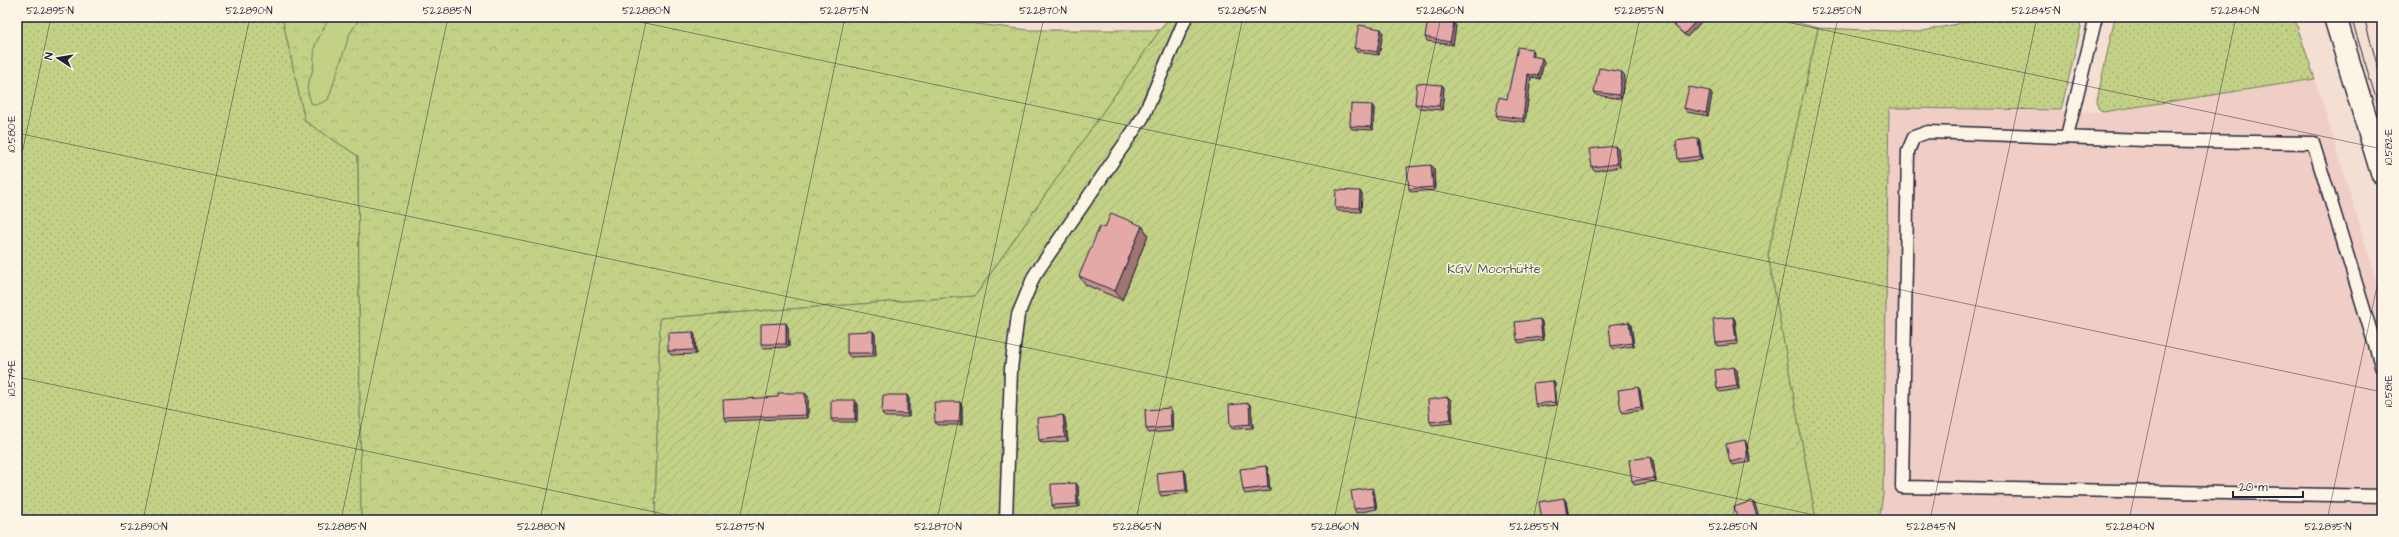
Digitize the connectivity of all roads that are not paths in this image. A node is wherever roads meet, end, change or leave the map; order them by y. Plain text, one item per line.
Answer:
1 (1186, 17) edge
2 (2096, 17) edge
3 (2335, 17) edge
4 (2067, 136) junction
5 (2382, 173) edge
6 (2382, 368) edge
7 (2382, 496) edge
8 (1006, 520) edge

1 - 8 lane
2 - 4 lane
3 - 5 main road
4 - 6 lane
4 - 7 lane

